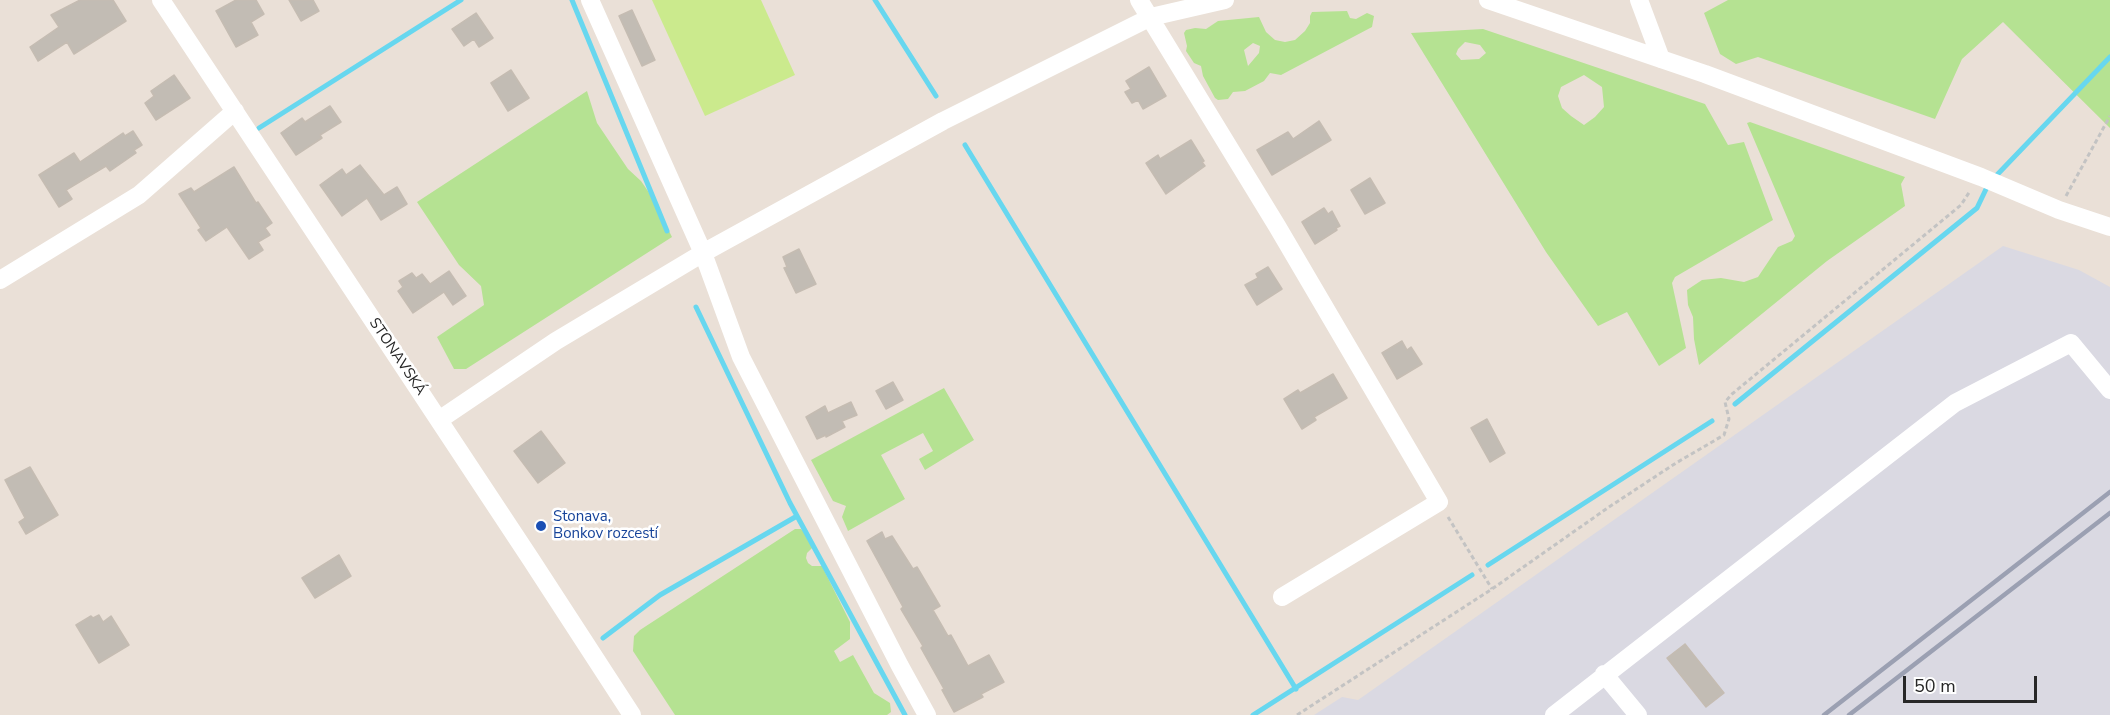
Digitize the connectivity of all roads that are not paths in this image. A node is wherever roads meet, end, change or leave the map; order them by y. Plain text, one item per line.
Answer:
1 (161, 0) edge
2 (590, 0) edge
3 (1139, 0) edge
4 (1225, 0) edge
5 (1488, 0) edge
6 (1639, 0) edge
7 (1151, 17) junction
8 (1661, 59) junction
9 (234, 111) junction
10 (2110, 227) edge
11 (703, 253) junction
12 (0, 280) edge
13 (2110, 390) edge
14 (439, 420) junction
15 (1282, 597) dead end
16 (1604, 674) junction
17 (632, 715) edge
18 (927, 715) edge
19 (1554, 715) edge
20 (1638, 715) edge

1 - 9 street, STONAVSKÁ
2 - 11 street
3 - 7 street
4 - 7 street
5 - 8 street
6 - 8 street
7 - 11 street
7 - 15 street
8 - 10 street
9 - 12 street
9 - 14 street, STONAVSKÁ
11 - 14 street
11 - 18 street
13 - 16 street
14 - 17 street, STONAVSKÁ
16 - 19 street
16 - 20 street

